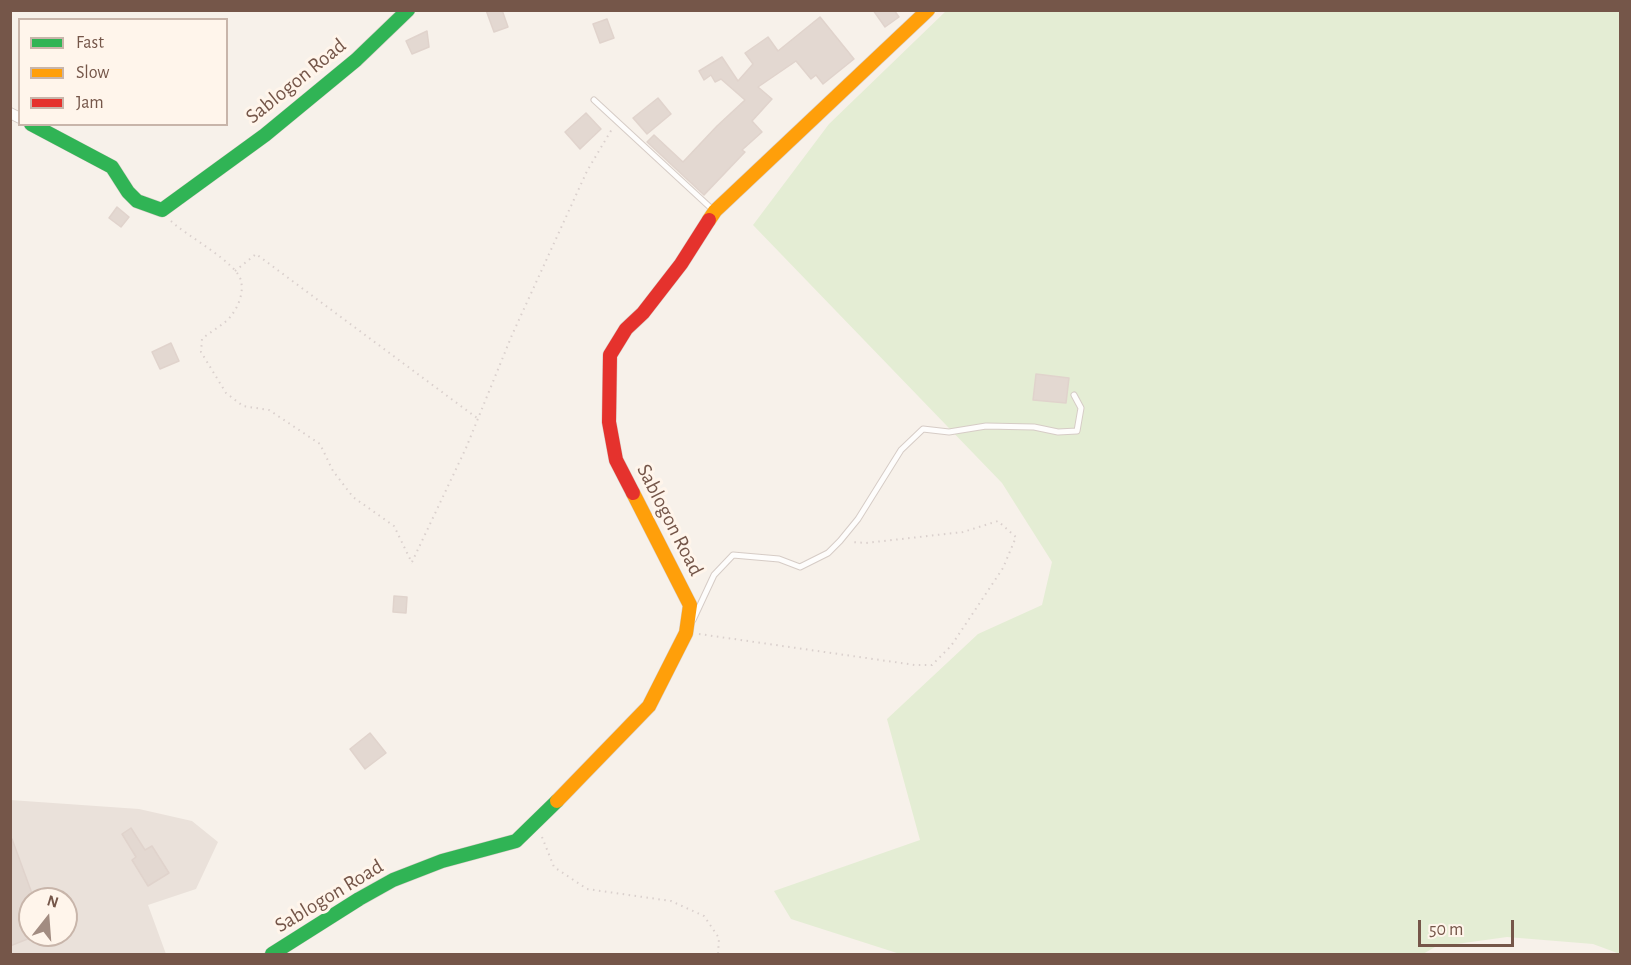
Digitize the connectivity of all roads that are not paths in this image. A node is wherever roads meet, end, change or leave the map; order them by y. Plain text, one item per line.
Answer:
1 (408, 10) edge
2 (928, 10) edge
3 (594, 100) dead end
4 (35, 126) edge
5 (715, 211) junction
6 (1074, 396) dead end
7 (686, 633) junction
8 (272, 954) edge

1 - 4 street, Sablogon Road
2 - 5 street, Sablogon Road
3 - 5 lane
5 - 7 street, Sablogon Road
6 - 7 lane
7 - 8 street, Sablogon Road

